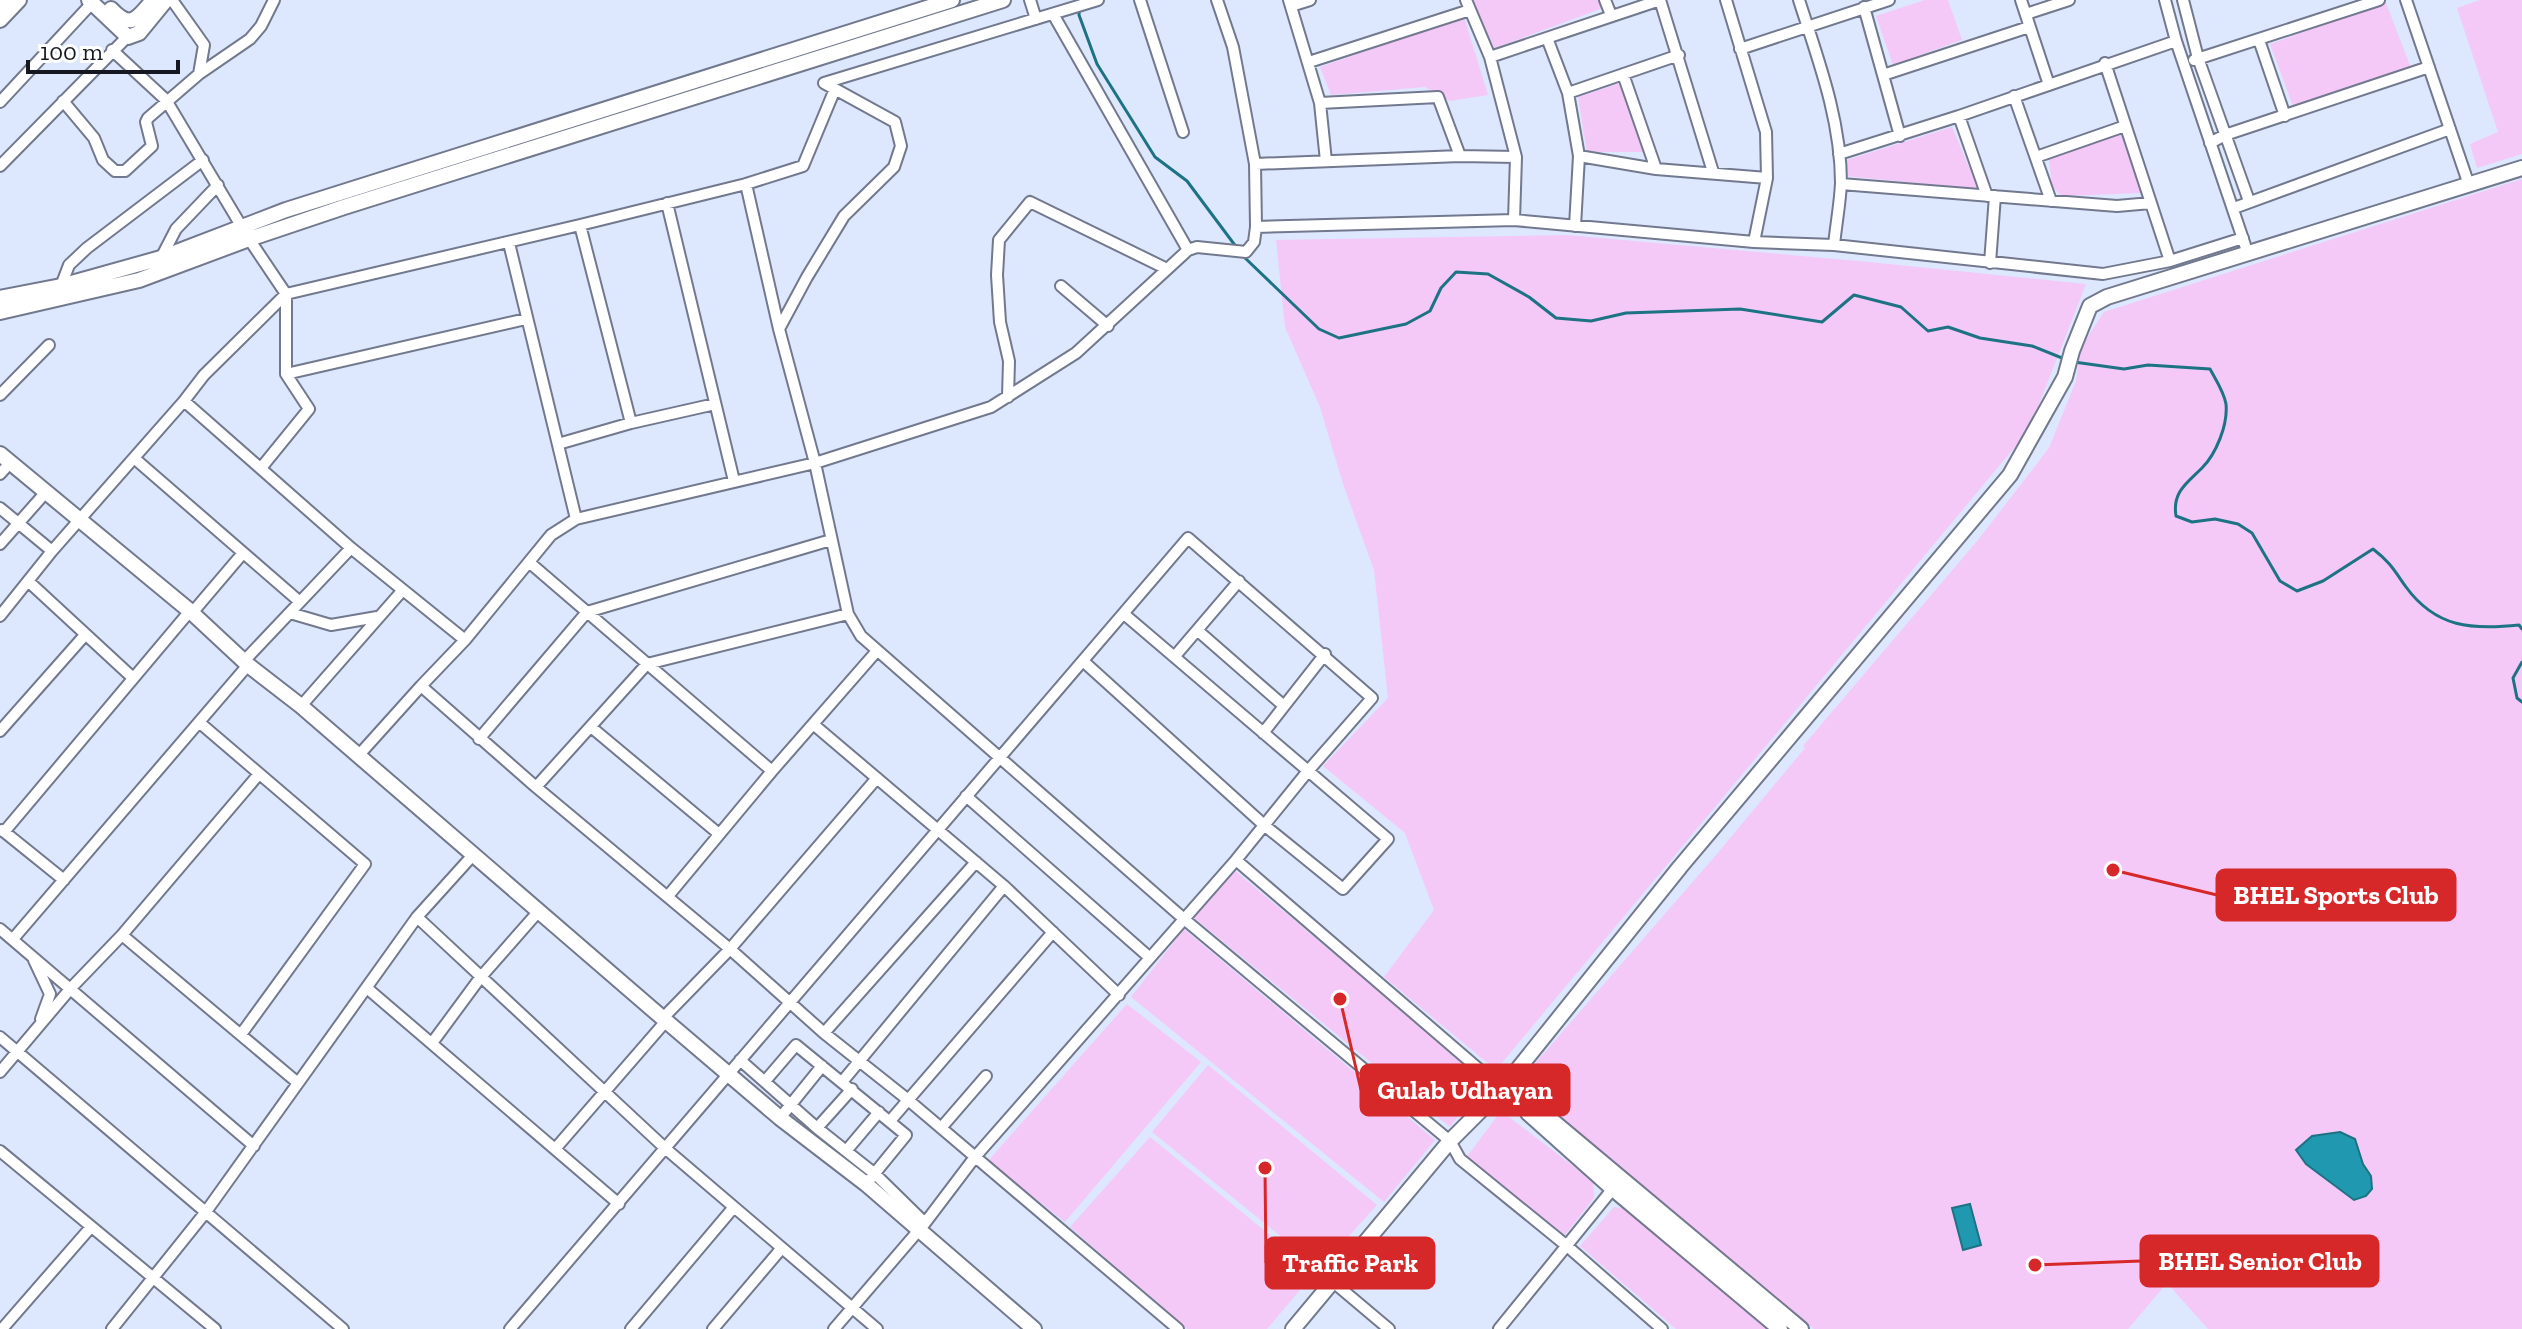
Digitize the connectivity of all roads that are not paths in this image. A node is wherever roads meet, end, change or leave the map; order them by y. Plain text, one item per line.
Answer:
1 (19, 0) edge
2 (172, 0) edge
3 (274, 0) edge
4 (952, 0) edge
5 (1003, 0) edge
6 (1030, 0) edge
7 (1097, 0) edge
8 (1140, 0) edge
9 (1217, 0) edge
10 (1310, 0) edge
11 (1605, 0) edge
12 (1660, 0) edge
13 (1726, 0) edge
14 (1799, 0) edge
15 (1889, 0) edge
16 (2021, 0) edge
17 (2069, 0) edge
18 (2165, 0) edge
19 (2183, 0) edge
20 (2379, 0) edge
21 (2406, 0) edge
22 (94, 1) edge
23 (154, 1) edge
24 (1290, 3) edge
25 (1468, 5) edge
26 (1864, 7) junction
27 (1053, 14) junction
28 (2026, 14) junction
29 (1611, 15) junction
30 (138, 18) junction
31 (1036, 19) junction
32 (0, 20) edge
33 (2029, 27) junction
34 (1808, 29) junction
35 (128, 37) junction
36 (1547, 38) junction
37 (2259, 40) junction
38 (2176, 41) junction
39 (1740, 49) junction
40 (112, 50) junction
41 (1679, 55) junction
42 (1490, 57) junction
43 (2198, 58) junction
44 (1309, 62) junction
45 (2105, 63) junction
46 (2184, 63) junction
47 (2429, 67) junction
48 (199, 74) junction
49 (1623, 74) junction
50 (1883, 75) junction
51 (2049, 85) junction
52 (835, 89) junction
53 (1568, 93) junction
54 (2014, 96) junction
55 (166, 100) junction
56 (63, 101) junction
57 (0, 102) edge
58 (1320, 103) junction
59 (1959, 116) junction
60 (2285, 116) junction
61 (2125, 126) junction
62 (2450, 129) junction
63 (1183, 132) dead end
64 (2225, 135) junction
65 (1900, 136) junction
66 (2210, 143) junction
67 (490, 154) junction
68 (1839, 154) junction
69 (1460, 156) junction
70 (1579, 156) junction
71 (1516, 157) junction
72 (2036, 157) junction
73 (2, 160) edge
74 (203, 160) junction
75 (1326, 161) junction
76 (1255, 164) junction
77 (2522, 168) edge
78 (1656, 169) junction
79 (1713, 172) junction
80 (1767, 178) junction
81 (746, 184) junction
82 (1841, 184) junction
83 (218, 185) junction
84 (2469, 185) junction
85 (1991, 196) junction
86 (2051, 201) junction
87 (2249, 201) junction
88 (667, 203) junction
89 (2151, 203) junction
90 (2234, 208) junction
91 (1514, 220) junction
92 (580, 225) junction
93 (1575, 226) junction
94 (1256, 227) junction
95 (245, 233) junction
96 (2243, 238) junction
97 (1754, 242) junction
98 (509, 243) junction
99 (1834, 245) junction
100 (1193, 249) junction
101 (2248, 254) junction
102 (2170, 261) junction
103 (1990, 263) junction
104 (163, 265) junction
105 (1167, 269) junction
106 (61, 286) junction
107 (1061, 286) dead end
108 (286, 294) junction
109 (0, 298) edge
110 (0, 312) edge
111 (526, 319) junction
112 (1108, 326) junction
113 (779, 329) junction
114 (49, 345) dead end
115 (286, 374) junction
116 (0, 395) edge
117 (1008, 397) junction
118 (184, 401) junction
119 (715, 404) junction
120 (631, 423) junction
121 (558, 444) junction
122 (134, 458) junction
123 (815, 463) junction
124 (3, 464) edge
125 (261, 468) junction
126 (734, 481) junction
127 (46, 492) junction
128 (0, 508) edge
129 (576, 519) junction
130 (79, 520) junction
131 (18, 523) junction
132 (831, 540) junction
133 (0, 544) edge
134 (351, 548) junction
135 (52, 551) junction
136 (243, 553) junction
137 (530, 563) junction
138 (28, 581) junction
139 (1239, 581) junction
140 (402, 591) junction
141 (300, 602) junction
142 (191, 612) junction
143 (587, 612) junction
144 (290, 613) junction
145 (848, 614) junction
146 (1124, 614) junction
147 (0, 616) edge
148 (377, 617) junction
149 (1197, 630) junction
150 (85, 635) junction
151 (465, 640) junction
152 (876, 652) junction
153 (1325, 654) junction
154 (1175, 656) junction
155 (1083, 661) junction
156 (246, 662) junction
157 (647, 664) junction
158 (133, 678) junction
159 (421, 686) junction
160 (301, 706) junction
161 (1284, 706) junction
162 (200, 723) junction
163 (2, 724) edge
164 (813, 724) junction
165 (591, 727) junction
166 (1263, 733) junction
167 (479, 739) junction
168 (358, 756) junction
169 (1000, 759) junction
170 (772, 771) junction
171 (1308, 771) junction
172 (259, 774) junction
173 (877, 778) junction
174 (536, 787) junction
175 (966, 796) junction
176 (1264, 825) junction
177 (2, 830) edge
178 (937, 830) junction
179 (719, 834) junction
180 (473, 855) junction
181 (1236, 860) junction
182 (976, 862) junction
183 (64, 880) junction
184 (1004, 886) junction
185 (668, 896) junction
186 (538, 912) junction
187 (417, 917) junction
188 (1184, 919) junction
189 (0, 929) edge
190 (1053, 932) junction
191 (122, 935) junction
192 (13, 939) junction
193 (730, 949) junction
194 (33, 957) junction
195 (1149, 957) junction
196 (480, 978) junction
197 (71, 988) junction
198 (368, 989) junction
199 (1119, 995) junction
200 (788, 1002) junction
201 (664, 1020) junction
202 (38, 1029) junction
203 (242, 1033) junction
204 (824, 1033) junction
205 (0, 1037) edge
206 (432, 1043) junction
207 (18, 1052) junction
208 (740, 1060) junction
209 (860, 1060) junction
210 (822, 1066) junction
211 (0, 1072) edge
212 (728, 1074) junction
213 (986, 1076) dead end
214 (766, 1080) junction
215 (298, 1083) junction
216 (847, 1085) junction
217 (1504, 1086) junction
218 (604, 1092) junction
219 (907, 1099) junction
220 (790, 1104) junction
221 (879, 1112) junction
222 (780, 1118) junction
223 (890, 1121) junction
224 (817, 1128) junction
225 (941, 1128) junction
226 (1450, 1141) junction
227 (254, 1146) junction
228 (555, 1149) junction
229 (666, 1149) junction
230 (0, 1151) edge
231 (846, 1151) junction
232 (975, 1157) junction
233 (871, 1179) junction
234 (1617, 1184) junction
235 (619, 1204) junction
236 (734, 1207) junction
237 (205, 1213) junction
238 (91, 1227) junction
239 (922, 1227) junction
240 (1567, 1246) junction
241 (781, 1249) junction
242 (154, 1276) junction
243 (1332, 1281) junction
244 (852, 1308) junction
245 (2, 1329) edge
246 (112, 1329) edge
247 (215, 1329) edge
248 (343, 1329) edge
249 (510, 1329) edge
250 (631, 1329) edge
251 (713, 1329) edge
252 (834, 1329) edge
253 (877, 1329) edge
254 (1034, 1329) edge
255 (1178, 1329) edge
256 (1293, 1329) edge
257 (1389, 1329) edge
258 (1499, 1329) edge
259 (1662, 1329) edge
260 (1780, 1329) edge
261 (1801, 1329) edge

1 - 32 main road
2 - 48 street
3 - 48 street
4 - 67 main road
5 - 67 main road
6 - 31 street
7 - 27 street
8 - 63 street
9 - 76 street
10 - 24 street
11 - 29 street
12 - 29 street
12 - 41 street
13 - 39 street
14 - 34 street
15 - 26 street
16 - 28 street
17 - 28 street
18 - 38 street
19 - 43 street
20 - 37 street
21 - 47 street
22 - 30 main road
22 - 35 main road
22 - 57 street
23 - 30 main road
23 - 35 main road
24 - 44 street
25 - 42 street
25 - 44 street
26 - 34 street
26 - 50 street
27 - 31 street
27 - 100 street
28 - 33 street
29 - 36 street
30 - 35 street
31 - 52 street
33 - 50 street
33 - 51 street
34 - 39 street
34 - 68 street
35 - 40 street
36 - 42 street
36 - 53 street
37 - 43 street
37 - 60 street
38 - 45 street
38 - 46 street
39 - 80 street
40 - 55 street
40 - 56 street
41 - 49 street
41 - 79 street
42 - 71 street
43 - 46 street
43 - 64 street
44 - 58 street
45 - 51 street
45 - 61 street
46 - 66 street
47 - 60 street
47 - 62 street
48 - 55 street
49 - 53 street
49 - 78 street
50 - 65 street
51 - 54 street
52 - 81 street
52 - 113 street
53 - 70 street
54 - 59 street
54 - 72 street
55 - 56 street
55 - 74 street
56 - 73 street
58 - 69 street
58 - 75 street
59 - 65 street
59 - 85 street
60 - 64 street
61 - 72 street
61 - 89 street
62 - 84 street
62 - 87 street
64 - 66 street
64 - 87 street
65 - 68 street
66 - 90 street
67 - 95 main road
68 - 82 street
69 - 71 street
69 - 75 street
70 - 78 street
70 - 93 street
71 - 91 street
72 - 86 street
74 - 83 street
74 - 106 street
75 - 76 street
76 - 94 street
77 - 84 main road
78 - 79 street
79 - 80 street
80 - 97 street
81 - 88 street
81 - 113 street
82 - 85 street
82 - 99 street
83 - 95 street
83 - 104 street
84 - 101 main road
85 - 86 street
85 - 103 street
86 - 89 street
87 - 90 street
88 - 92 street
88 - 119 street
89 - 102 street
90 - 96 street
91 - 93 street
91 - 94 street
92 - 98 street
92 - 120 street
93 - 97 street
94 - 100 street
95 - 104 main road
95 - 108 street
96 - 101 street
96 - 102 street
97 - 99 street
98 - 108 street
98 - 111 street
99 - 103 street
100 - 105 street
101 - 217 main road
102 - 103 street
104 - 106 main road
104 - 110 main road
105 - 112 street
105 - 117 street
106 - 109 main road
107 - 112 street
108 - 115 street
108 - 118 street
111 - 115 street
111 - 121 street
112 - 117 street
113 - 123 street
114 - 116 street
115 - 125 street
117 - 123 street
118 - 122 street
118 - 125 street
119 - 120 street
119 - 126 street
120 - 121 street
121 - 129 street
122 - 130 street
122 - 136 street
123 - 126 street
123 - 132 street
124 - 127 main road
125 - 134 street
126 - 129 street
127 - 130 main road
127 - 131 street
128 - 131 street
129 - 137 street
130 - 135 street
130 - 142 main road
131 - 133 street
131 - 135 street
132 - 143 street
132 - 145 street
134 - 140 street
134 - 141 street
135 - 138 street
136 - 141 street
136 - 142 street
137 - 143 street
137 - 151 street
138 - 147 street
138 - 150 street
139 - 146 street
139 - 149 street
139 - 153 street
140 - 148 street
140 - 151 street
141 - 144 street
142 - 156 main road
142 - 158 street
143 - 157 street
143 - 167 street
144 - 148 street
144 - 156 street
145 - 152 street
145 - 157 street
146 - 154 street
146 - 155 street
148 - 160 street
149 - 154 street
149 - 161 street
150 - 158 street
150 - 163 street
151 - 159 street
152 - 164 street
152 - 169 street
153 - 161 street
153 - 171 street
154 - 166 street
155 - 169 street
155 - 176 street
156 - 160 main road
156 - 162 street
157 - 165 street
157 - 170 street
158 - 177 street
159 - 167 street
159 - 168 street
160 - 168 main road
161 - 166 street
162 - 172 street
162 - 183 street
164 - 170 street
164 - 173 street
165 - 174 street
165 - 179 street
166 - 171 street
167 - 174 street
168 - 180 main road
169 - 175 street
169 - 188 street
170 - 179 street
171 - 176 street
171 - 176 street
172 - 191 street
172 - 203 street
173 - 178 street
173 - 193 street
174 - 185 street
175 - 178 street
175 - 195 street
176 - 181 street
177 - 183 street
178 - 182 street
178 - 200 street
179 - 185 street
180 - 186 main road
180 - 187 street
181 - 188 street
181 - 217 street
182 - 184 street
182 - 204 street
183 - 192 street
184 - 190 street
184 - 209 street
185 - 193 street
186 - 196 street
186 - 201 main road
187 - 196 street
187 - 198 street
188 - 195 street
188 - 226 street
189 - 192 street
190 - 199 street
190 - 219 street
191 - 197 street
191 - 203 street
192 - 194 street
193 - 200 street
193 - 201 street
194 - 197 street
194 - 202 street
195 - 199 street
196 - 206 street
196 - 218 street
197 - 202 street
197 - 227 street
198 - 206 street
198 - 215 street
199 - 232 street
200 - 204 street
200 - 208 street
201 - 212 main road
201 - 218 street
202 - 207 street
203 - 215 street
204 - 209 street
205 - 207 street
206 - 228 street
207 - 211 street
207 - 237 street
208 - 212 street
208 - 214 street
209 - 216 street
209 - 219 street
210 - 214 street
210 - 216 street
210 - 220 street
212 - 222 main road
212 - 229 street
213 - 225 street
214 - 220 street
215 - 227 street
216 - 221 street
216 - 224 street
217 - 226 main road
217 - 234 main road
218 - 228 street
218 - 229 street
219 - 223 street
219 - 225 street
220 - 222 street
220 - 224 street
221 - 223 street
221 - 231 street
222 - 233 main road
223 - 233 street
224 - 231 street
225 - 232 street
226 - 240 street
226 - 243 main road
227 - 237 street
228 - 235 street
229 - 235 street
229 - 236 street
230 - 238 street
231 - 233 street
232 - 239 street
232 - 255 street
233 - 239 main road
234 - 240 street
234 - 260 main road
234 - 261 main road
235 - 249 street
236 - 241 street
236 - 250 street
237 - 242 street
237 - 248 street
238 - 242 street
238 - 245 street
239 - 244 street
239 - 254 main road
240 - 258 street
240 - 259 street
241 - 244 street
241 - 251 street
242 - 246 street
242 - 247 street
243 - 256 main road
243 - 257 street
244 - 252 street
244 - 253 street

